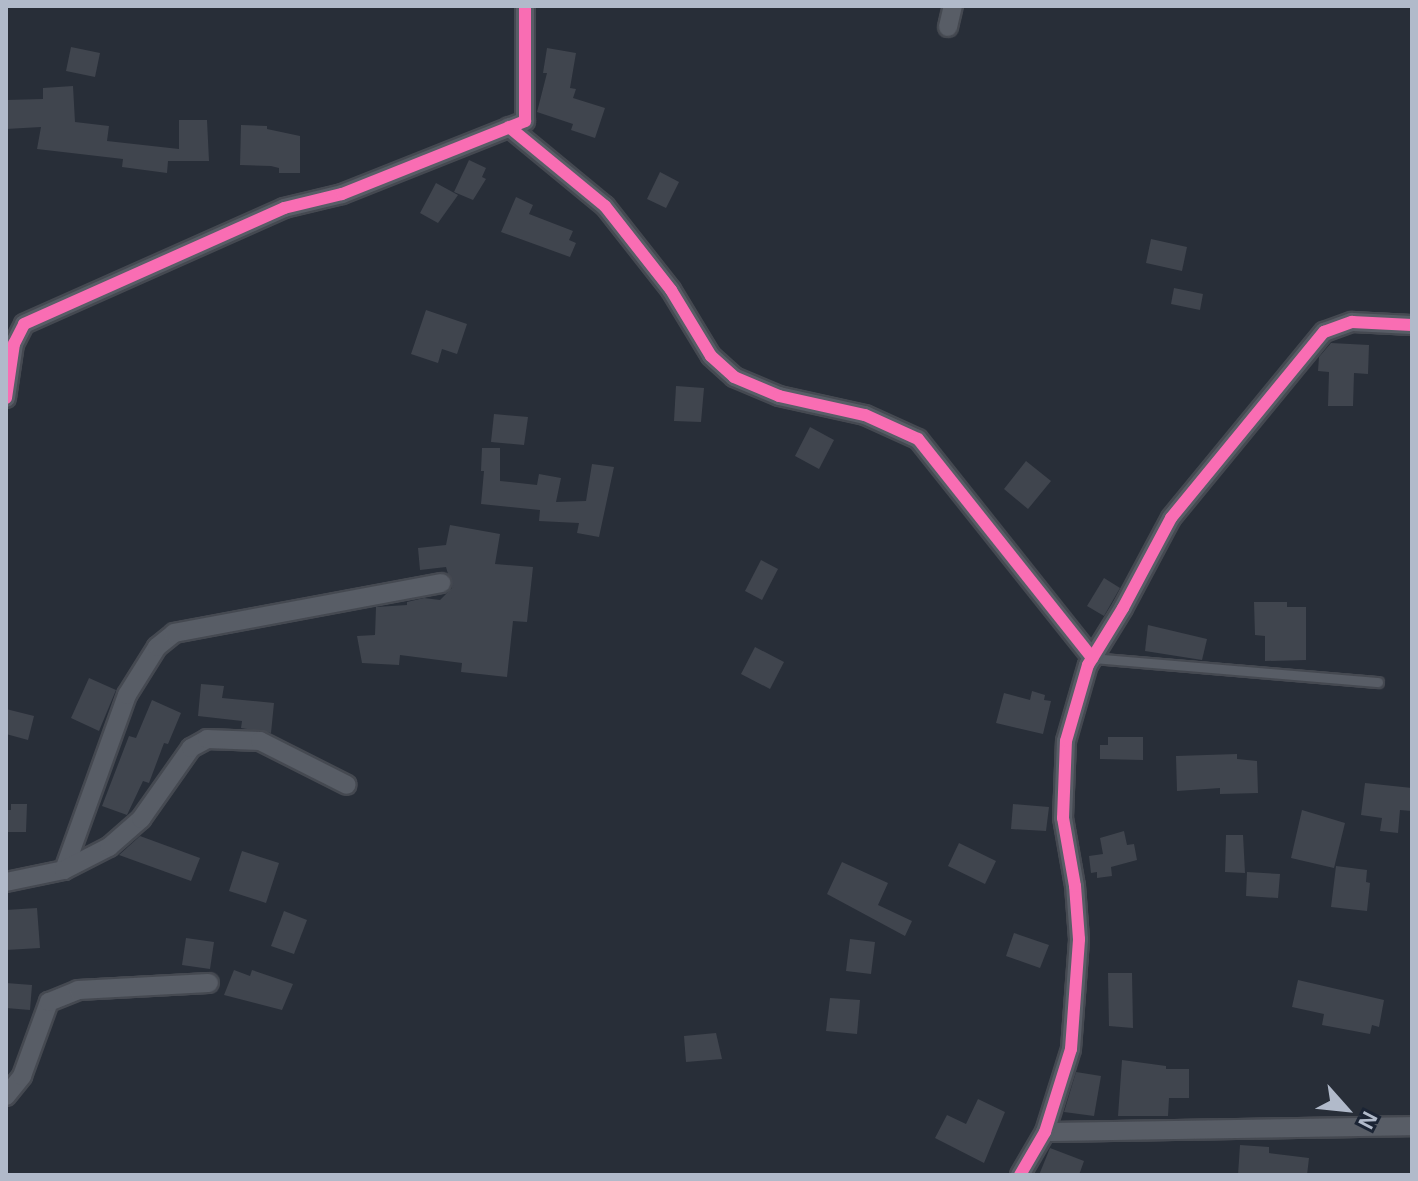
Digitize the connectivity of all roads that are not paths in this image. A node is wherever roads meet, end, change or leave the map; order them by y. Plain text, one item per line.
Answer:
1 (525, 6) edge
2 (953, 6) edge
3 (948, 27) dead end
4 (509, 127) junction
5 (1412, 325) edge
6 (6, 398) edge
7 (441, 583) dead end
8 (1092, 658) junction
9 (1378, 682) dead end
10 (347, 785) dead end
11 (64, 870) junction
12 (6, 882) edge
13 (209, 983) dead end
14 (6, 1096) edge
15 (1412, 1126) edge
16 (1045, 1132) junction
17 (1020, 1175) edge

1 - 4 street
2 - 3 street
4 - 6 street
4 - 8 street
5 - 8 street
7 - 11 street
8 - 9 lane
8 - 16 street
10 - 11 street
11 - 12 street
13 - 14 street
15 - 16 street
16 - 17 street

